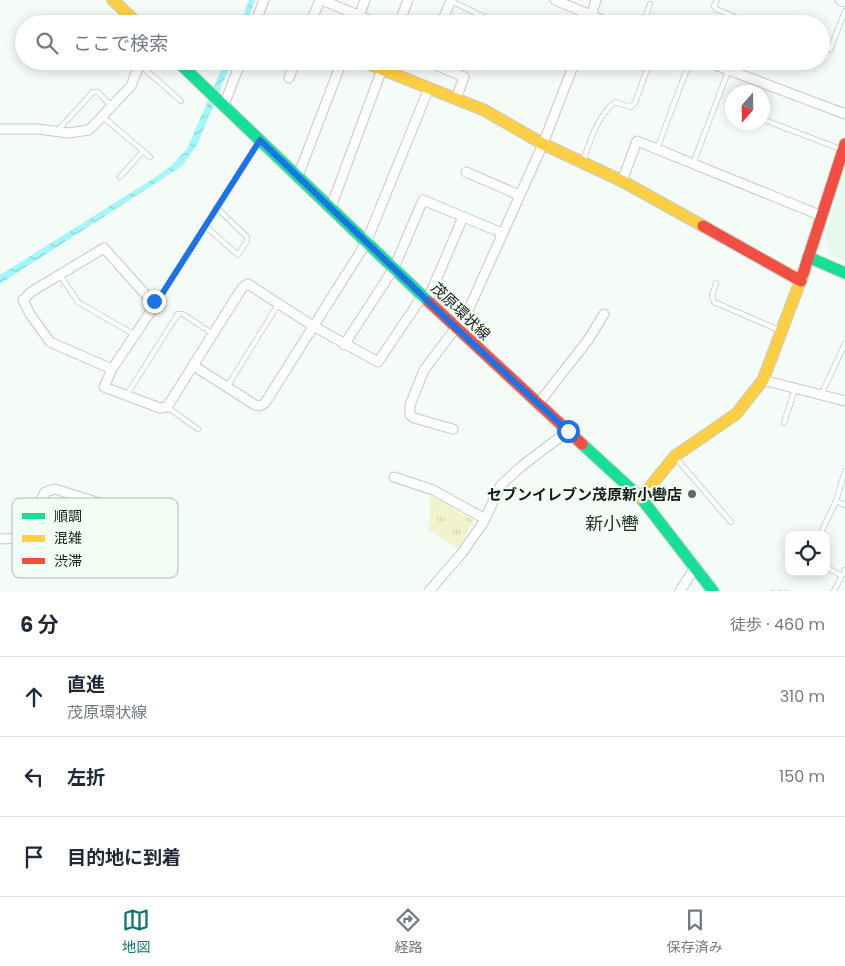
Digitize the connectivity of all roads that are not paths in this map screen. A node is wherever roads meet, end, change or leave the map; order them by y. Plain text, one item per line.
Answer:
1 (113, 0) edge
2 (264, 0) edge
3 (321, 0) edge
4 (365, 0) edge
5 (408, 0) edge
6 (555, 0) edge
7 (596, 0) edge
8 (716, 0) edge
9 (840, 0) edge
10 (451, 1) edge
11 (845, 2) edge
12 (650, 4) dead end
13 (845, 11) edge
14 (129, 15) edge
15 (259, 15) edge
16 (314, 15) edge
17 (348, 15) edge
18 (359, 15) edge
19 (402, 15) edge
20 (445, 15) edge
21 (480, 15) edge
22 (583, 15) edge
23 (591, 15) edge
24 (646, 15) edge
25 (729, 15) edge
26 (830, 50) dead end
27 (138, 70) edge
28 (148, 70) edge
29 (187, 70) edge
30 (238, 70) edge
31 (292, 70) edge
32 (339, 70) edge
33 (382, 70) edge
34 (394, 70) edge
35 (447, 70) edge
36 (572, 70) edge
37 (647, 70) edge
38 (687, 70) edge
39 (728, 70) edge
40 (740, 70) edge
41 (289, 78) dead end
42 (429, 88) junction
43 (456, 99) junction
44 (181, 101) dead end
45 (111, 106) junction
46 (224, 106) junction
47 (845, 114) edge
48 (102, 116) junction
49 (770, 122) edge
50 (0, 129) edge
51 (58, 130) junction
52 (260, 140) junction
53 (543, 144) junction
54 (844, 147) edge
55 (657, 149) junction
56 (143, 151) junction
57 (150, 157) dead end
58 (582, 162) junction
59 (693, 164) junction
60 (466, 172) dead end
61 (298, 176) junction
62 (120, 177) dead end
63 (622, 181) junction
64 (519, 195) junction
65 (216, 207) junction
66 (331, 207) junction
67 (822, 216) junction
68 (463, 217) junction
69 (205, 226) junction
70 (502, 232) junction
71 (366, 243) junction
72 (808, 257) junction
73 (394, 268) junction
74 (845, 273) edge
75 (60, 274) junction
76 (801, 281) junction
77 (716, 283) dead end
78 (425, 297) junction
79 (279, 303) junction
80 (155, 305) junction
81 (604, 314) dead end
82 (313, 326) junction
83 (456, 328) junction
84 (783, 332) junction
85 (213, 334) junction
86 (135, 335) junction
87 (845, 344) edge
88 (344, 345) junction
89 (194, 366) junction
90 (112, 369) junction
91 (763, 380) junction
92 (227, 387) junction
93 (795, 388) junction
94 (821, 395) junction
95 (126, 396) junction
96 (845, 401) edge
97 (538, 404) junction
98 (168, 407) junction
99 (784, 423) dead end
100 (198, 429) dead end
101 (453, 430) dead end
102 (568, 431) junction
103 (675, 456) junction
104 (845, 471) edge
105 (394, 477) dead end
106 (43, 498) edge
107 (86, 498) edge
108 (641, 498) junction
109 (836, 501) junction
110 (845, 505) edge
111 (485, 520) junction
112 (731, 522) dead end
113 (822, 531) edge
114 (696, 566) junction
115 (830, 569) edge
116 (845, 570) edge
117 (842, 576) junction
118 (429, 591) edge
119 (680, 591) edge
120 (712, 591) edge
121 (834, 591) edge

1 - 14 street
2 - 15 street
3 - 16 street
3 - 17 street
4 - 18 street
5 - 19 street
6 - 22 street
7 - 23 street
8 - 25 lane
9 - 11 street
10 - 20 street
10 - 21 lane
12 - 24 lane
13 - 26 lane
27 - 45 street
28 - 44 lane
29 - 46 street, 茂原環状線
30 - 46 street
31 - 41 street
32 - 61 street
33 - 66 street
34 - 42 street
35 - 43 street
36 - 53 street
37 - 58 lane
38 - 55 lane
39 - 59 lane
40 - 47 street
42 - 43 street
42 - 71 street
43 - 53 street
45 - 48 street
45 - 51 lane
46 - 52 street, 茂原環状線
48 - 51 street
48 - 56 lane
49 - 54 lane
50 - 51 street
52 - 61 street, 茂原環状線
52 - 65 lane
53 - 58 street
53 - 64 street
54 - 67 street
55 - 59 street
55 - 63 street
56 - 57 lane
56 - 62 lane
58 - 63 street
59 - 67 street
60 - 64 street
61 - 66 street, 茂原環状線
63 - 76 street
64 - 70 street
65 - 69 lane
65 - 69 lane
66 - 71 street, 茂原環状線
67 - 72 street
68 - 70 street
68 - 73 street
68 - 78 street
69 - 80 lane
70 - 83 street
71 - 73 street, 茂原環状線
71 - 82 street
72 - 74 street
72 - 76 street
73 - 78 street, 茂原環状線
73 - 88 street
75 - 80 street
75 - 86 lane
75 - 90 street
76 - 84 street
77 - 84 lane
78 - 83 street, 茂原環状線
78 - 88 street
79 - 82 street
79 - 85 street
79 - 92 lane
80 - 86 street
81 - 97 street
82 - 88 street
82 - 92 street
83 - 97 street, 茂原環状線
83 - 101 street
84 - 91 street
85 - 89 street
85 - 95 lane
86 - 90 street
87 - 94 lane
89 - 92 street
89 - 98 street
90 - 95 street
91 - 93 street
91 - 103 street
93 - 94 street
93 - 99 lane
94 - 96 street
95 - 98 street
97 - 102 street, 茂原環状線
98 - 100 lane
102 - 108 street, 茂原環状線
102 - 111 street
103 - 108 street
103 - 112 lane
104 - 109 lane
105 - 111 street
106 - 107 street
108 - 114 street, 茂原環状線
109 - 110 lane
109 - 113 lane
111 - 118 street
114 - 119 street
114 - 120 street, 茂原環状線
115 - 117 lane
116 - 117 lane
117 - 121 lane

